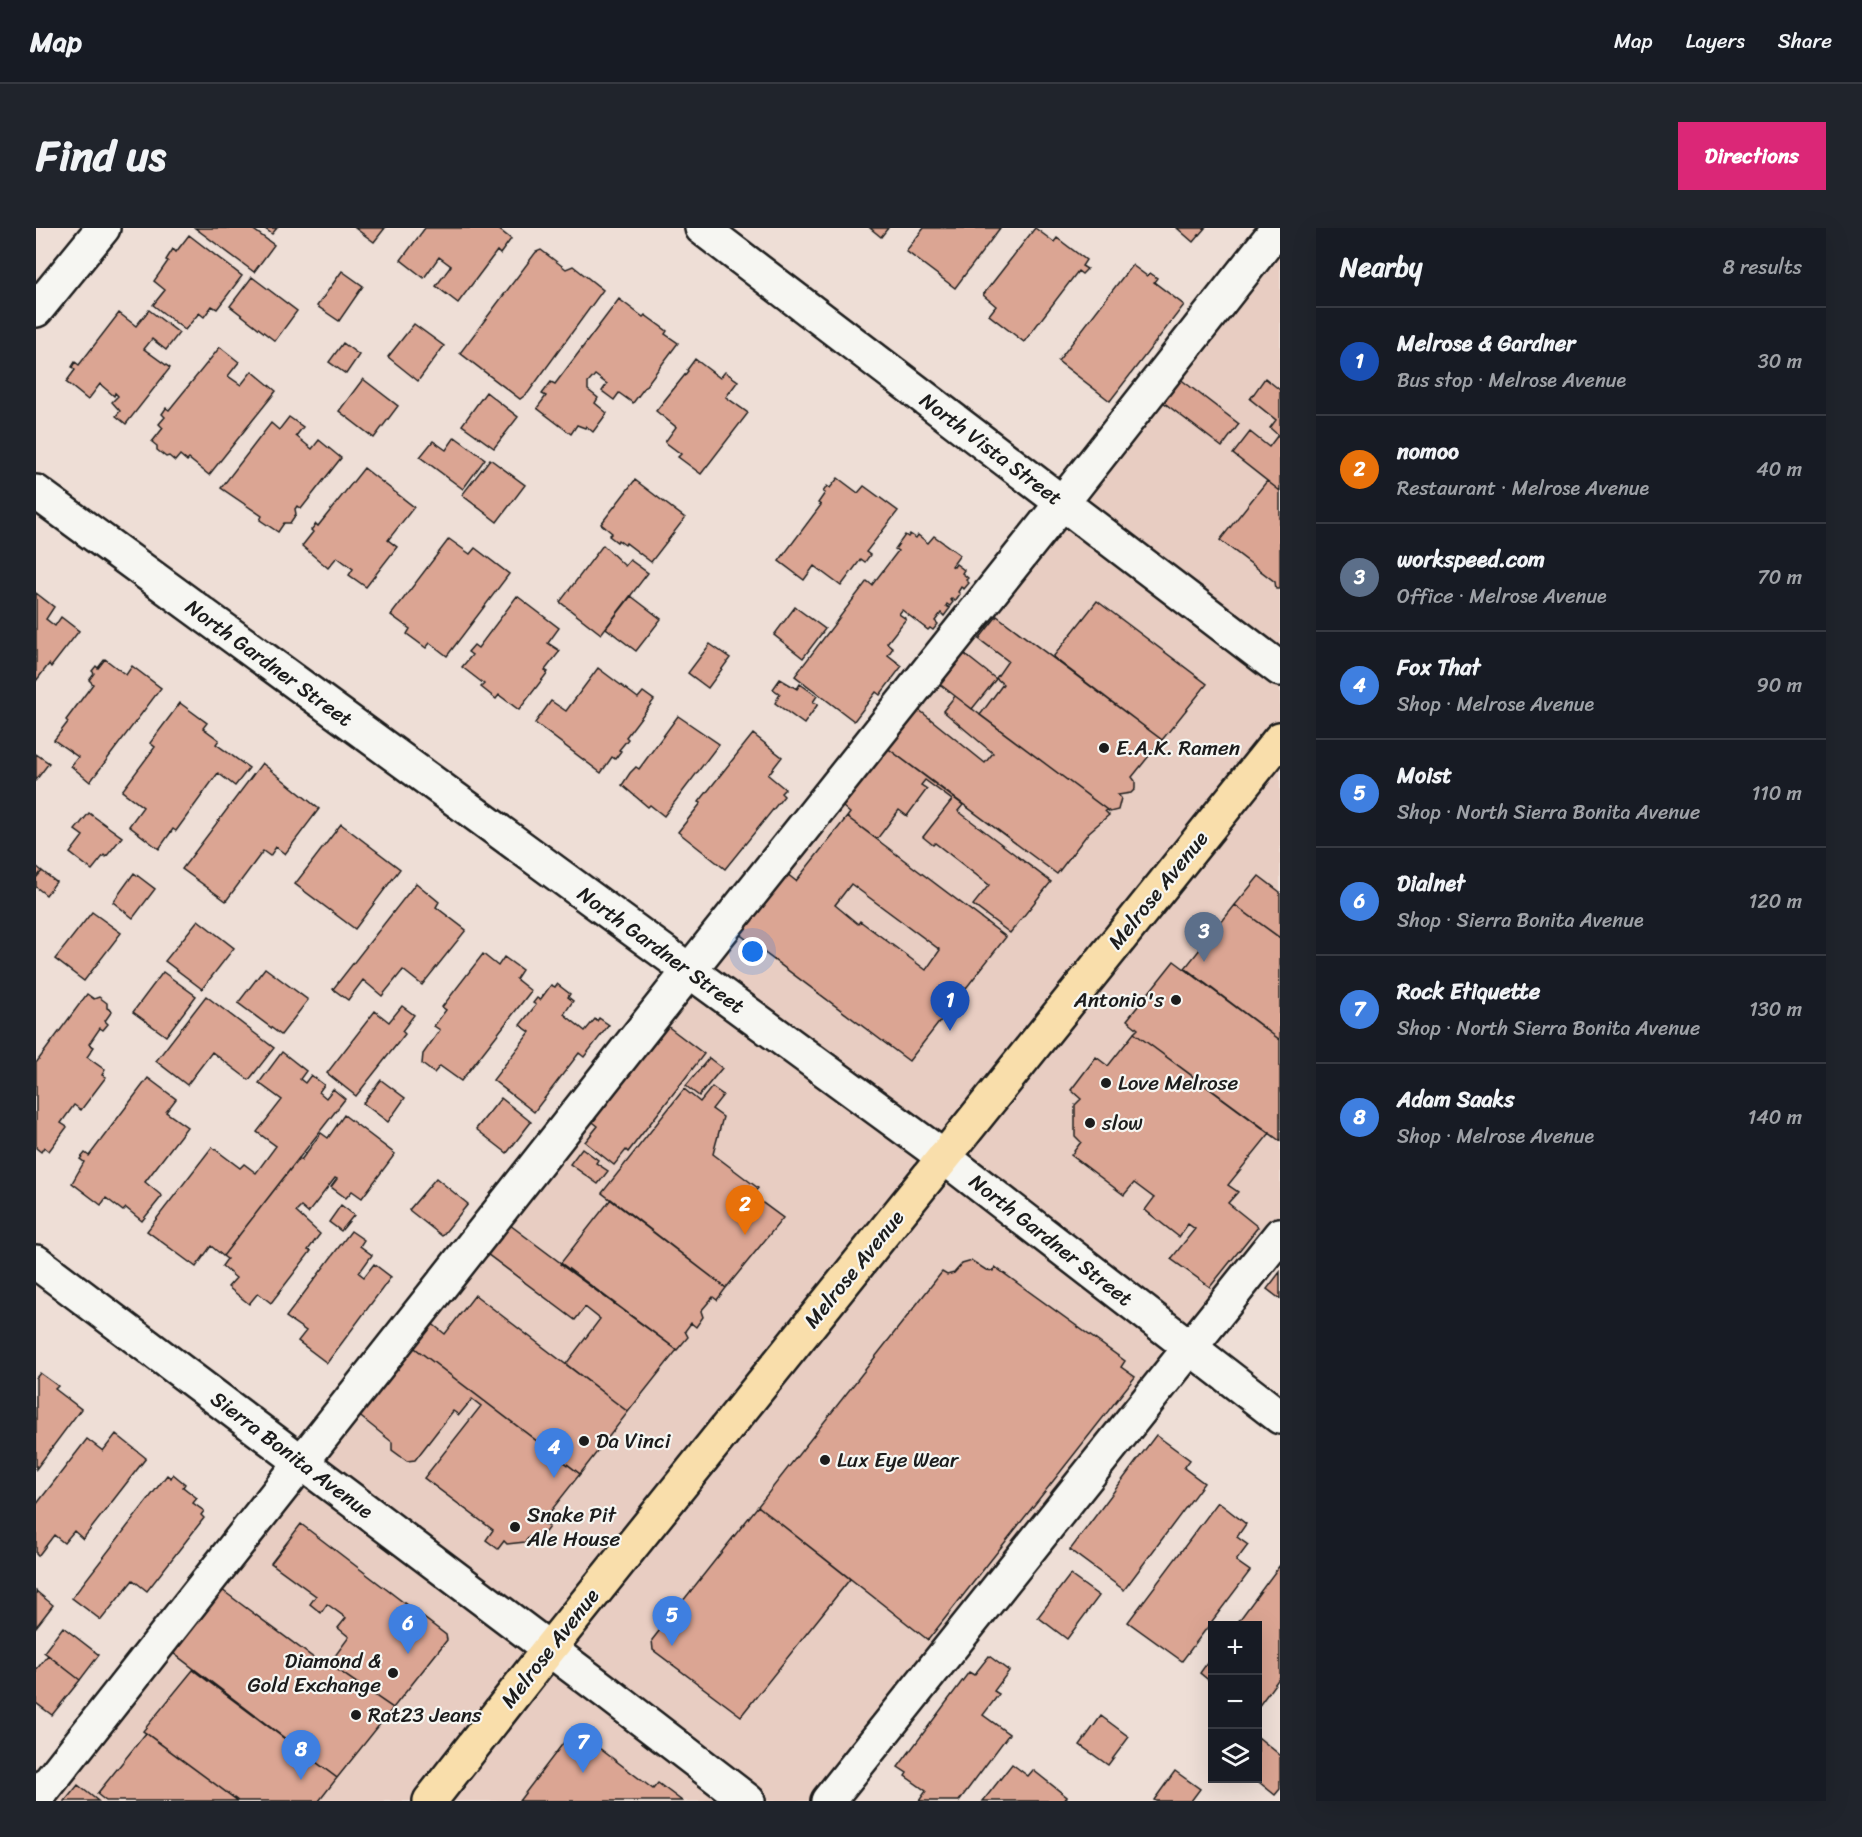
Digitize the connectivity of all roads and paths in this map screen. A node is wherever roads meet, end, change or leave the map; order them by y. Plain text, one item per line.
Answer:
1 (103, 228) edge
2 (702, 228) edge
3 (1278, 228) edge
4 (36, 310) edge
5 (36, 492) edge
6 (1062, 503) junction
7 (1280, 669) edge
8 (1280, 739) edge
9 (689, 971) junction
10 (945, 1158) junction
11 (1280, 1235) edge
12 (36, 1262) edge
13 (1188, 1348) junction
14 (1280, 1417) edge
15 (301, 1462) junction
16 (549, 1649) junction
17 (36, 1799) edge
18 (430, 1801) edge
19 (748, 1801) edge
20 (828, 1801) edge

1 - 4 street
2 - 6 street, North Vista Street
3 - 6 street
5 - 9 street, North Gardner Street
6 - 7 street, North Vista Street
6 - 9 street
8 - 10 main road, Melrose Avenue
9 - 10 street, North Gardner Street
9 - 15 street
10 - 13 street, North Gardner Street
10 - 16 main road, Melrose Avenue
11 - 13 street
12 - 15 street, Sierra Bonita Avenue
13 - 14 street, North Gardner Street
13 - 20 street
15 - 16 street, Sierra Bonita Avenue
15 - 17 street
16 - 18 main road, Melrose Avenue
16 - 19 street, Sierra Bonita Avenue

